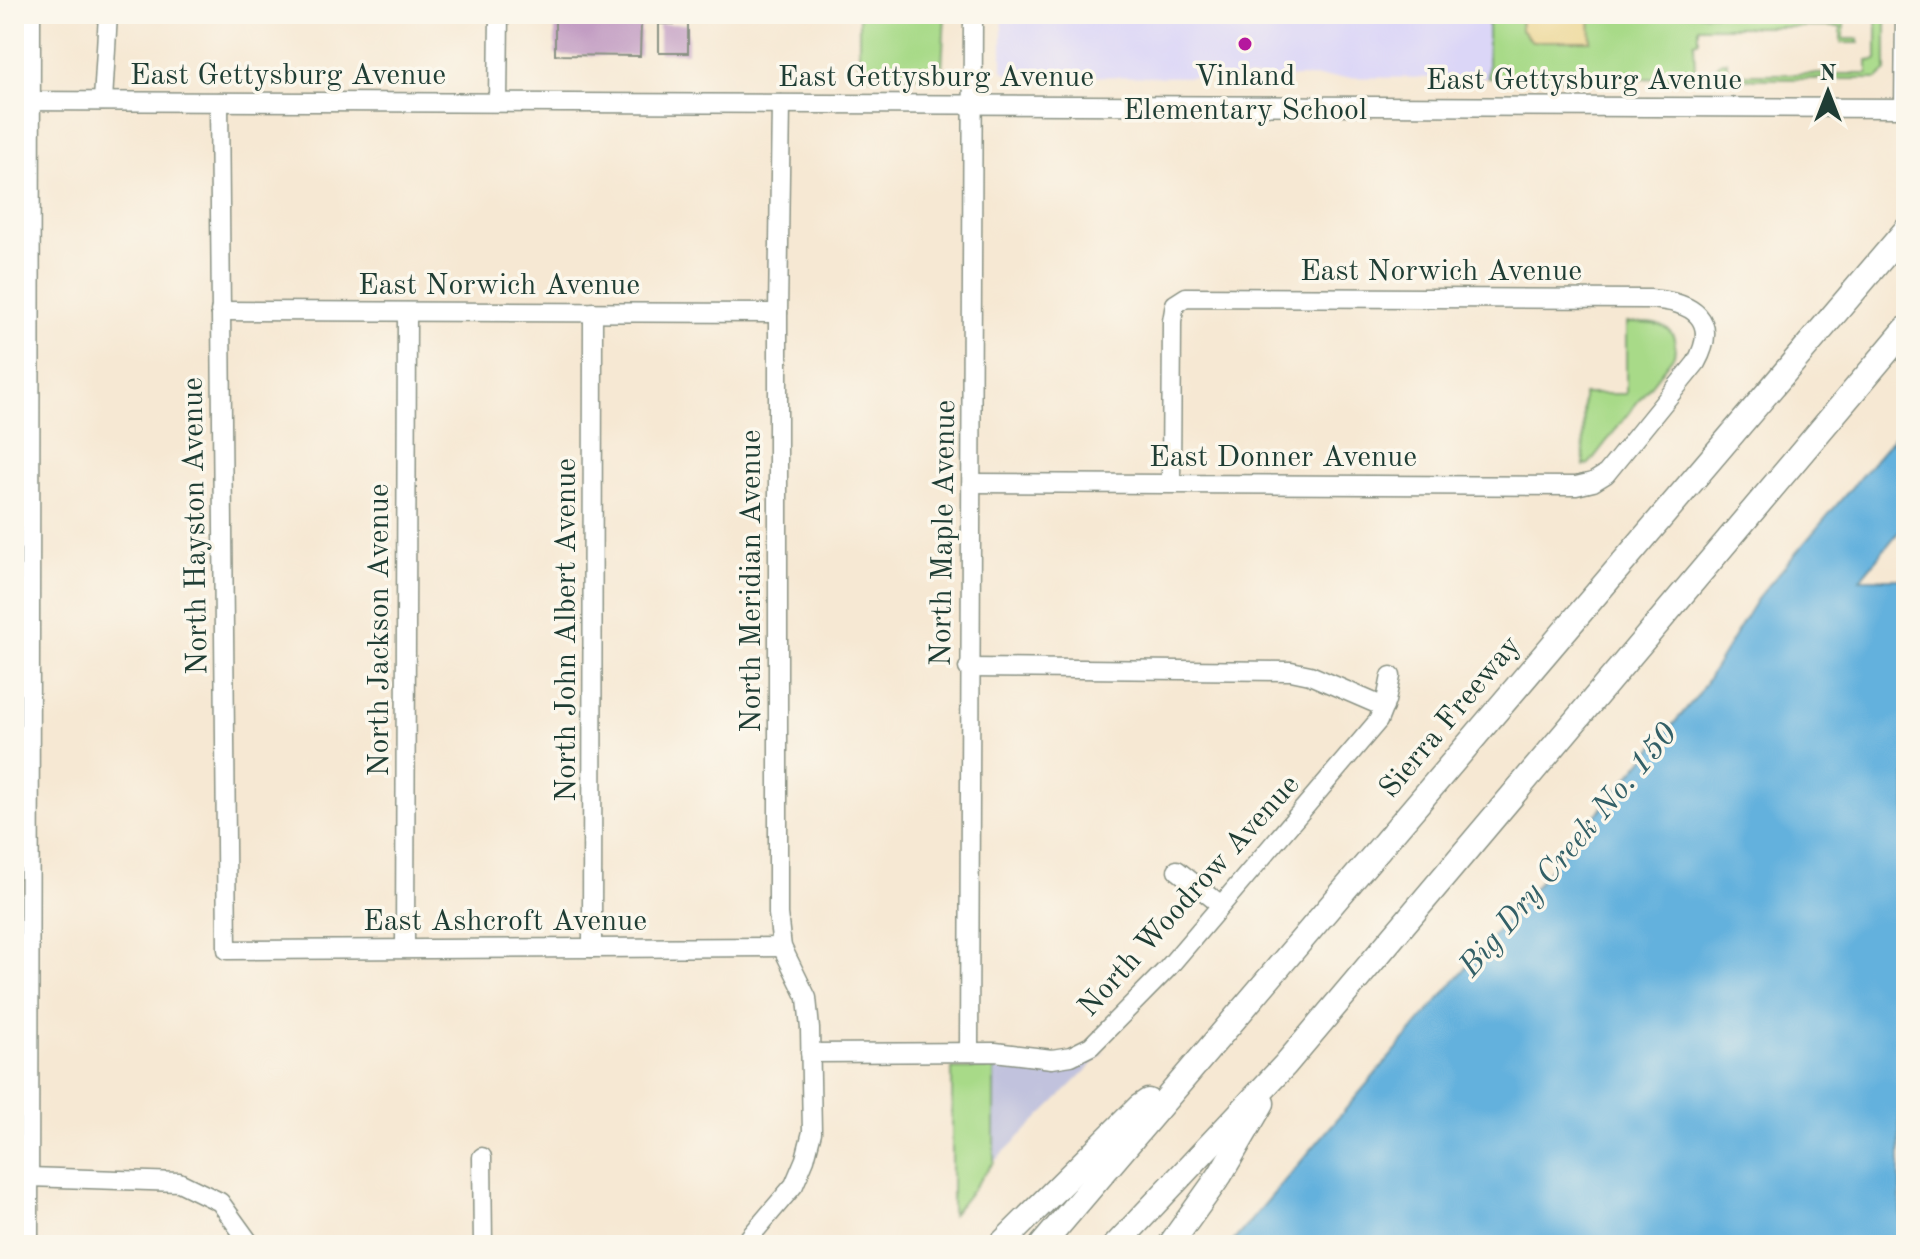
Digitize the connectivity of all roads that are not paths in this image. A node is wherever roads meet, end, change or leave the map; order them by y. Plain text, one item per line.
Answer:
1 (31, 14) edge
2 (108, 14) edge
3 (499, 14) edge
4 (973, 14) edge
5 (1905, 14) edge
6 (22, 101) edge
7 (103, 101) junction
8 (219, 102) junction
9 (498, 102) junction
10 (781, 104) junction
11 (972, 105) junction
12 (1905, 108) edge
13 (1906, 230) edge
14 (220, 311) junction
15 (407, 312) junction
16 (593, 312) junction
17 (778, 313) junction
18 (22, 326) edge
19 (1906, 329) edge
20 (1593, 482) joint
21 (973, 483) junction
22 (1171, 484) junction
23 (22, 541) edge
24 (968, 668) junction
25 (1391, 676) dead end
26 (1384, 707) junction
27 (22, 760) edge
28 (1177, 870) dead end
29 (1221, 905) junction
30 (782, 947) junction
31 (22, 948) edge
32 (405, 948) junction
33 (592, 948) junction
34 (227, 950) joint
35 (969, 1052) junction
36 (810, 1053) junction
37 (1285, 1065) junction
38 (1181, 1080) junction
39 (22, 1139) edge
40 (482, 1157) dead end
41 (29, 1177) junction
42 (29, 1245) edge
43 (251, 1245) edge
44 (483, 1245) edge
45 (743, 1245) edge
46 (1000, 1245) edge
47 (1042, 1245) edge
48 (1116, 1245) edge
49 (1170, 1245) edge

1 - 6 street
2 - 7 street
3 - 9 street
4 - 11 street, North Maple Avenue
5 - 12 street
6 - 7 street, East Gettysburg Avenue
6 - 18 street
7 - 8 street, East Gettysburg Avenue
8 - 9 street, East Gettysburg Avenue
8 - 14 street, North Hayston Avenue
9 - 10 street, East Gettysburg Avenue
10 - 11 street, East Gettysburg Avenue
10 - 17 street, North Meridian Avenue
11 - 12 street, East Gettysburg Avenue
11 - 21 street, North Maple Avenue
13 - 38 highway, Sierra Freeway
14 - 15 street, East Norwich Avenue
14 - 34 street, North Hayston Avenue
15 - 16 street, East Norwich Avenue
15 - 32 street, North Jackson Avenue
16 - 17 street, East Norwich Avenue
16 - 33 street, North John Albert Avenue
17 - 30 street, North Meridian Avenue
18 - 23 street
19 - 37 highway
20 - 22 street, East Donner Avenue
20 - 22 street, East Norwich Avenue
21 - 22 street, East Donner Avenue
21 - 24 street, North Maple Avenue
23 - 27 street
24 - 26 street
24 - 35 street, North Maple Avenue
25 - 26 street, North Woodrow Avenue
26 - 29 street, North Woodrow Avenue
27 - 31 street
28 - 29 street
29 - 35 street, North Woodrow Avenue
30 - 33 street, East Ashcroft Avenue
30 - 36 street, North Meridian Avenue
31 - 39 street
32 - 33 street, East Ashcroft Avenue
32 - 34 street, East Ashcroft Avenue
35 - 36 street, North Woodrow Avenue
36 - 45 street, North Meridian Avenue
37 - 48 highway
37 - 49 highway
38 - 46 highway
38 - 47 highway, Sierra Freeway
39 - 41 street
40 - 44 street
41 - 42 street
41 - 43 street

